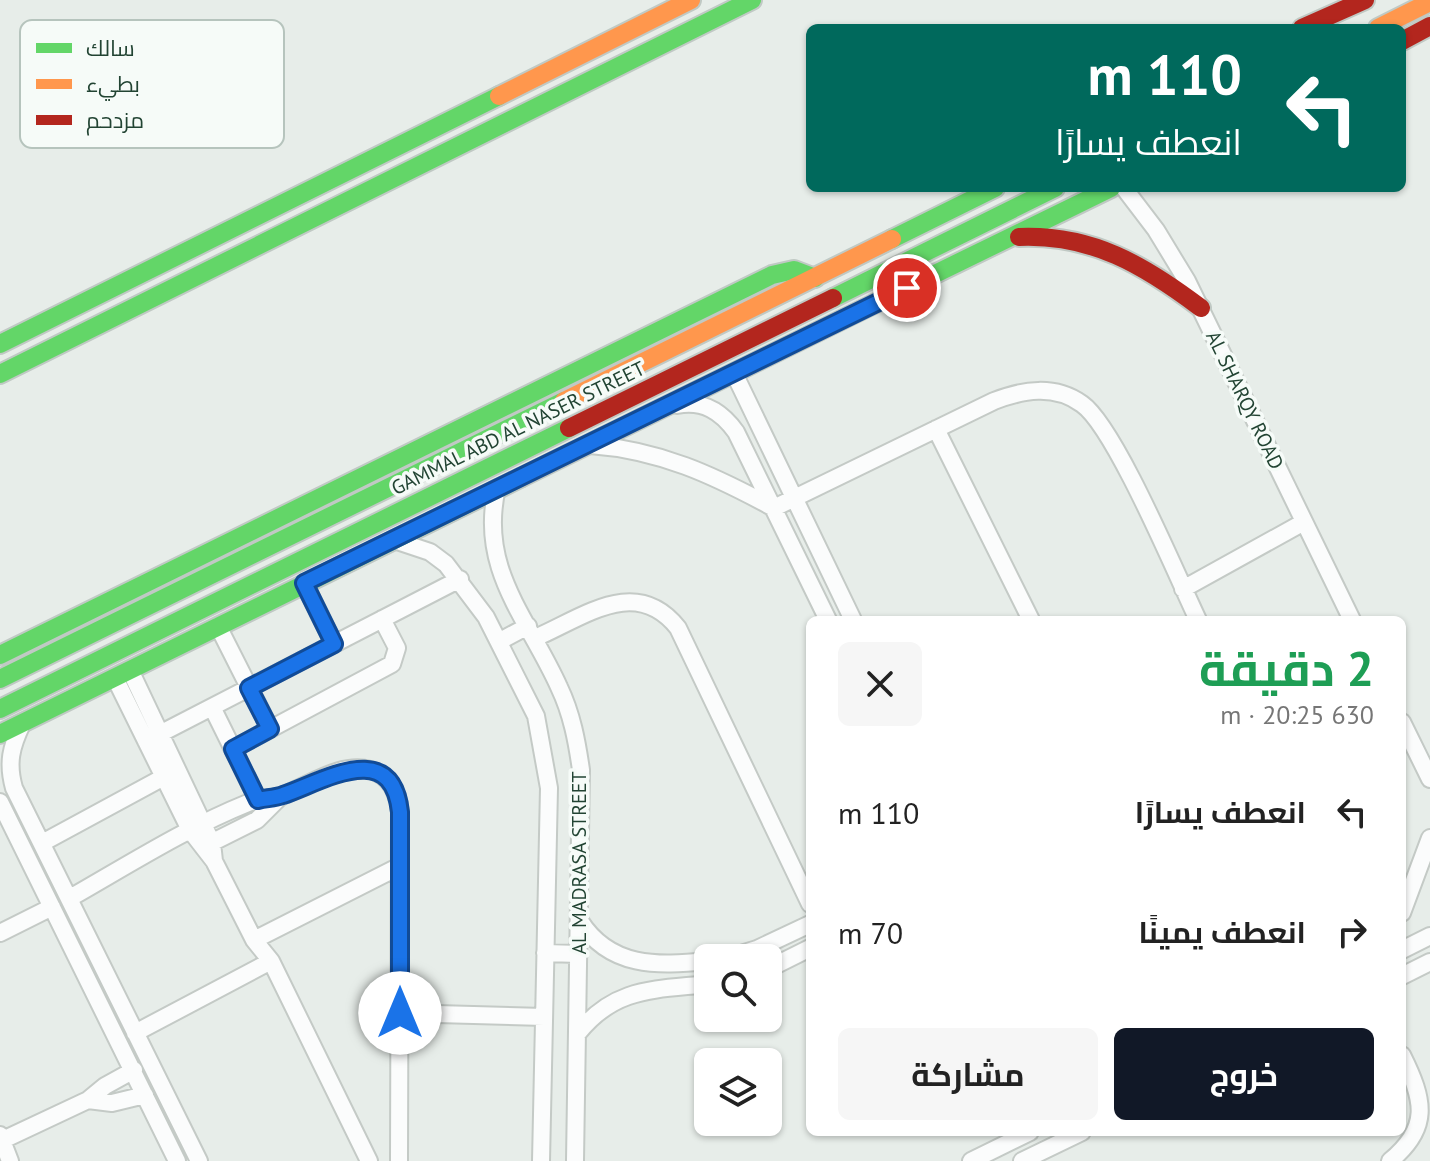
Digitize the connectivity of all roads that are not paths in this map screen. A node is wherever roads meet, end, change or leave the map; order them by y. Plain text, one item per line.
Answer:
1 (691, 0) edge
2 (752, 0) edge
3 (1331, 0) edge
4 (1365, 0) edge
5 (1430, 2) edge
6 (1321, 17) junction
7 (1309, 24) edge
8 (1341, 24) edge
9 (1386, 24) edge
10 (1429, 28) edge
11 (1406, 39) edge
12 (987, 192) edge
13 (1047, 192) edge
14 (1103, 192) edge
15 (1127, 192) edge
16 (929, 221) junction
17 (1008, 238) junction
18 (949, 241) junction
19 (815, 278) junction
20 (1201, 308) junction
21 (0, 344) edge
22 (734, 373) junction
23 (0, 374) edge
24 (659, 409) junction
25 (478, 420) junction
26 (936, 429) junction
27 (487, 439) junction
28 (585, 444) junction
29 (497, 488) junction
30 (794, 498) junction
31 (774, 508) junction
32 (1304, 522) junction
33 (393, 540) junction
34 (179, 566) junction
35 (460, 579) junction
36 (304, 583) junction
37 (188, 586) junction
38 (1183, 589) junction
39 (826, 616) edge
40 (851, 616) edge
41 (1029, 616) edge
42 (1196, 616) edge
43 (1350, 616) edge
44 (382, 619) junction
45 (218, 626) junction
46 (532, 632) junction
47 (500, 641) junction
48 (334, 644) junction
49 (0, 655) edge
50 (122, 674) junction
51 (0, 679) edge
52 (249, 688) junction
53 (212, 707) junction
54 (0, 709) edge
55 (23, 722) junction
56 (270, 729) junction
57 (1406, 730) edge
58 (0, 734) edge
59 (154, 737) junction
60 (233, 749) junction
61 (162, 778) junction
62 (1430, 779) edge
63 (281, 796) junction
64 (258, 800) junction
65 (22, 802) junction
66 (3, 807) edge
67 (196, 827) junction
68 (1430, 838) edge
69 (42, 843) junction
70 (206, 846) junction
71 (400, 866) junction
72 (806, 896) edge
73 (70, 898) junction
74 (1406, 902) edge
75 (52, 907) junction
76 (580, 921) junction
77 (806, 926) edge
78 (0, 933) edge
79 (1430, 936) edge
80 (254, 940) junction
81 (762, 944) edge
82 (1406, 948) edge
83 (806, 950) edge
84 (545, 953) junction
85 (579, 954) junction
86 (271, 961) junction
87 (694, 962) edge
88 (782, 962) edge
89 (1430, 962) edge
90 (1406, 974) edge
91 (694, 986) edge
92 (400, 1013) junction
93 (544, 1017) junction
94 (135, 1033) junction
95 (578, 1033) junction
96 (1406, 1063) edge
97 (134, 1070) junction
98 (145, 1095) junction
99 (88, 1100) junction
100 (1020, 1136) edge
101 (1074, 1136) edge
102 (1, 1138) edge
103 (10, 1161) edge
104 (177, 1161) edge
105 (199, 1161) edge
106 (369, 1161) edge
107 (399, 1161) edge
108 (541, 1161) edge
109 (575, 1161) edge
110 (971, 1161) edge
111 (1022, 1161) edge
112 (1390, 1161) edge

1 - 21 main road
2 - 23 main road
3 - 6 main road
4 - 6 main road
5 - 9 main road
6 - 7 main road
6 - 8 main road
10 - 11 main road
12 - 16 main road, GAMMAL ABD AL NASER STREET
13 - 18 main road, GAMMAL ABD AL NASER STREET
14 - 17 main road
15 - 20 street, AL SHARQY ROAD
16 - 18 main road
16 - 19 main road, GAMMAL ABD AL NASER STREET
17 - 20 main road
17 - 22 main road
18 - 54 main road, GAMMAL ABD AL NASER STREET
19 - 25 main road
19 - 27 main road, GAMMAL ABD AL NASER STREET
20 - 32 street, AL SHARQY ROAD
22 - 24 main road
22 - 30 street
24 - 28 main road
24 - 31 street
25 - 27 main road
25 - 34 main road
26 - 30 street
26 - 38 street
26 - 41 street
27 - 37 main road, GAMMAL ABD AL NASER STREET
28 - 29 main road
28 - 31 street
29 - 33 main road
29 - 46 street, AL MADRASA STREET
30 - 31 street
30 - 40 street
31 - 39 street
32 - 38 street
32 - 43 street, AL SHARQY ROAD
33 - 35 street, AL MADRASA STREET
33 - 36 main road
34 - 37 main road
34 - 49 main road
35 - 44 street
35 - 47 street, AL MADRASA STREET
36 - 45 main road
36 - 48 street
37 - 51 main road, GAMMAL ABD AL NASER STREET
38 - 42 street
44 - 48 street
44 - 56 street
45 - 50 main road
45 - 52 street
46 - 47 street
46 - 72 street
46 - 76 street, AL MADRASA STREET
47 - 84 street, AL MADRASA STREET
48 - 52 street
50 - 55 main road
50 - 59 street
52 - 53 street
52 - 56 street
53 - 59 street
53 - 60 street
55 - 58 main road
55 - 65 street
56 - 60 street
57 - 62 street
59 - 61 street
59 - 67 street
60 - 64 street
61 - 67 street
61 - 69 street
63 - 64 street
63 - 70 street
63 - 71 street
64 - 67 street
65 - 66 street
65 - 69 street
66 - 75 street
67 - 70 street
67 - 73 street
68 - 74 street
69 - 73 street
70 - 80 street
71 - 80 street
71 - 92 street
73 - 94 street
75 - 78 street
75 - 97 street
76 - 85 street, AL MADRASA STREET
76 - 87 street
77 - 81 street
79 - 82 street
80 - 86 street
83 - 88 street
84 - 85 street
84 - 93 street, AL MADRASA STREET
85 - 95 street, AL MADRASA STREET
86 - 94 street
86 - 106 street
89 - 90 street
91 - 95 street
92 - 93 street
92 - 107 street
93 - 108 street, AL MADRASA STREET
94 - 105 street
95 - 109 street, AL MADRASA STREET
96 - 112 street
97 - 98 street
97 - 99 street
98 - 99 street
98 - 104 street
99 - 102 street
100 - 110 street
101 - 111 street
102 - 103 street

